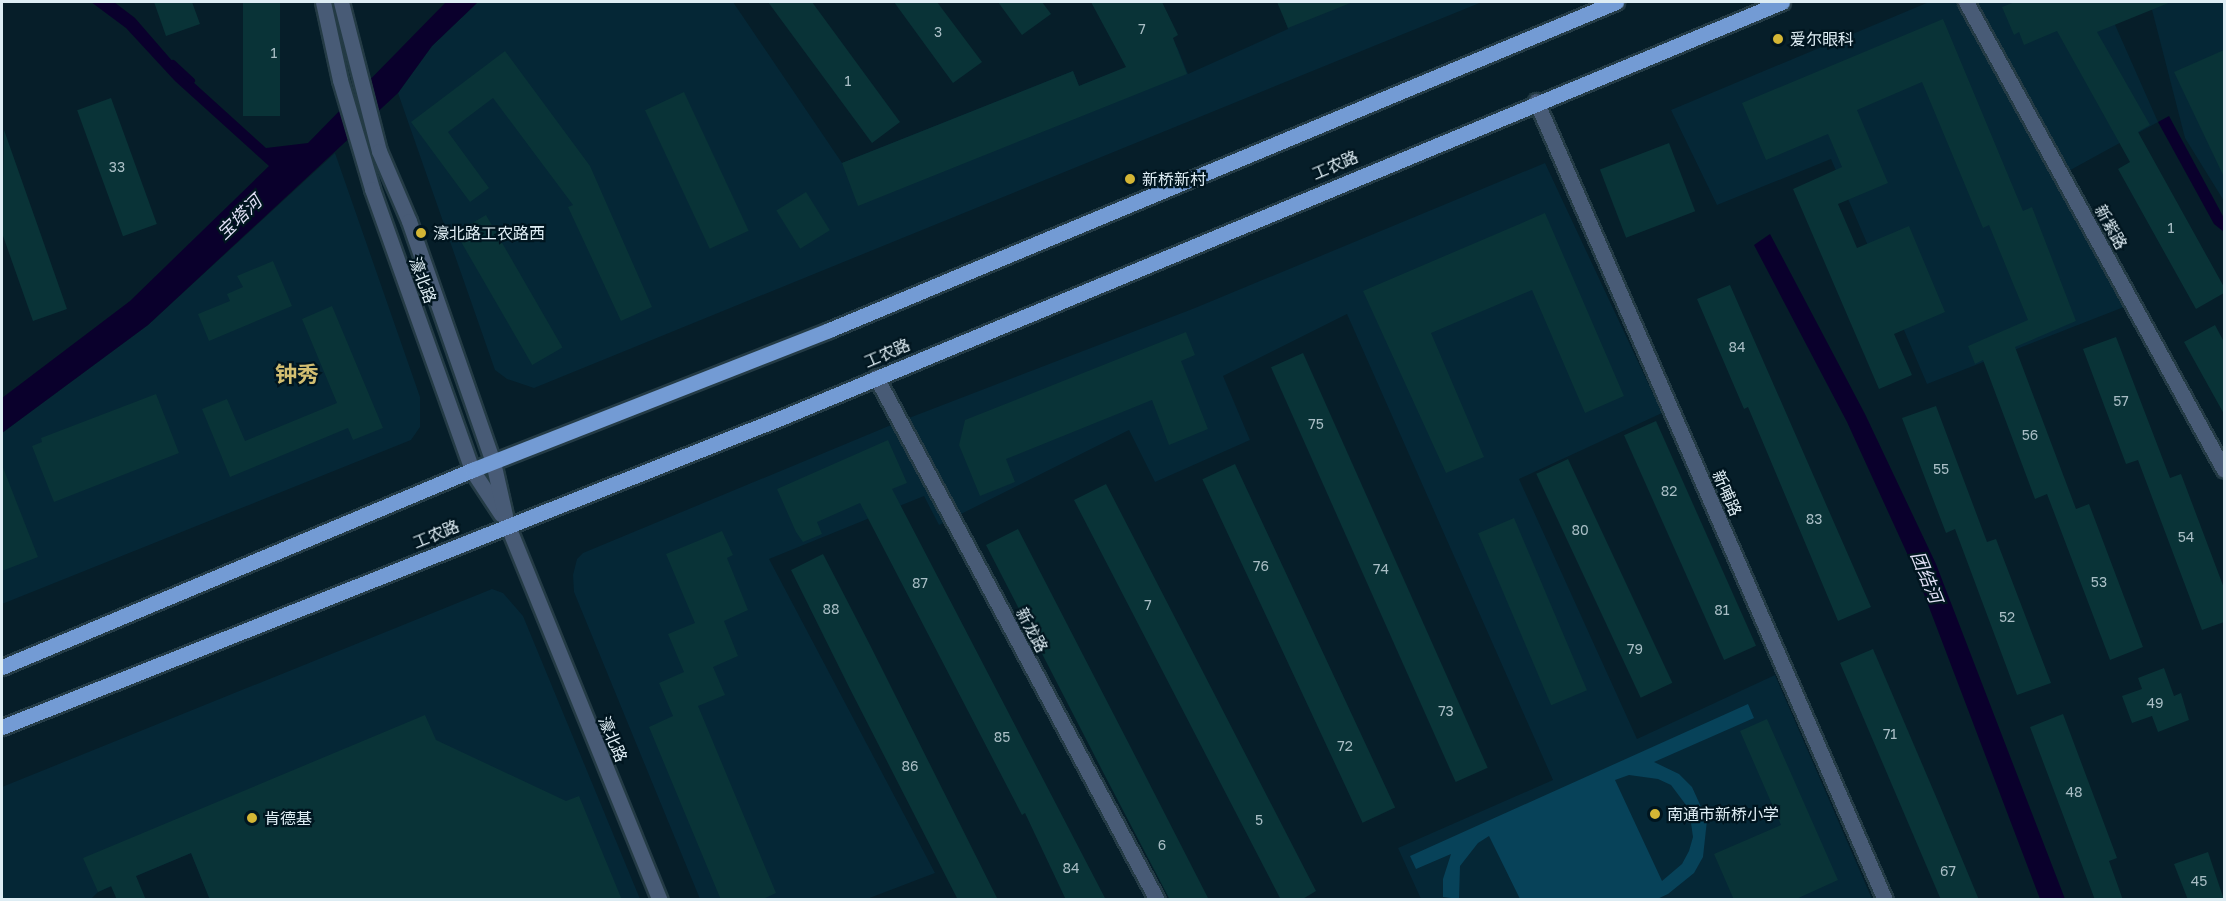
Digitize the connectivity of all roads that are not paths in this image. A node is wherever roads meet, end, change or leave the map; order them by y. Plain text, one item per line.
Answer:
1 (323, 2) edge
2 (341, 2) edge
3 (1616, 2) edge
4 (1782, 2) edge
5 (1966, 2) edge
6 (1536, 101) junction
7 (876, 377) junction
8 (493, 462) junction
9 (472, 470) junction
10 (2224, 470) edge
11 (507, 524) junction
12 (2, 667) edge
13 (2, 727) edge
14 (660, 900) edge
15 (1157, 900) edge
16 (1885, 900) edge

1 - 9 street, 濠北路
2 - 8 street, 濠北路
3 - 8 main road
4 - 6 main road, 工农路
5 - 10 street, 新紫路
6 - 7 main road, 工农路
6 - 16 street, 新哺路
7 - 11 main road, 工农路
7 - 15 street, 新龙路
8 - 9 main road
8 - 11 street, 濠北路
9 - 11 street, 濠北路
9 - 12 main road
11 - 13 main road, 工农路
11 - 14 street, 濠北路

